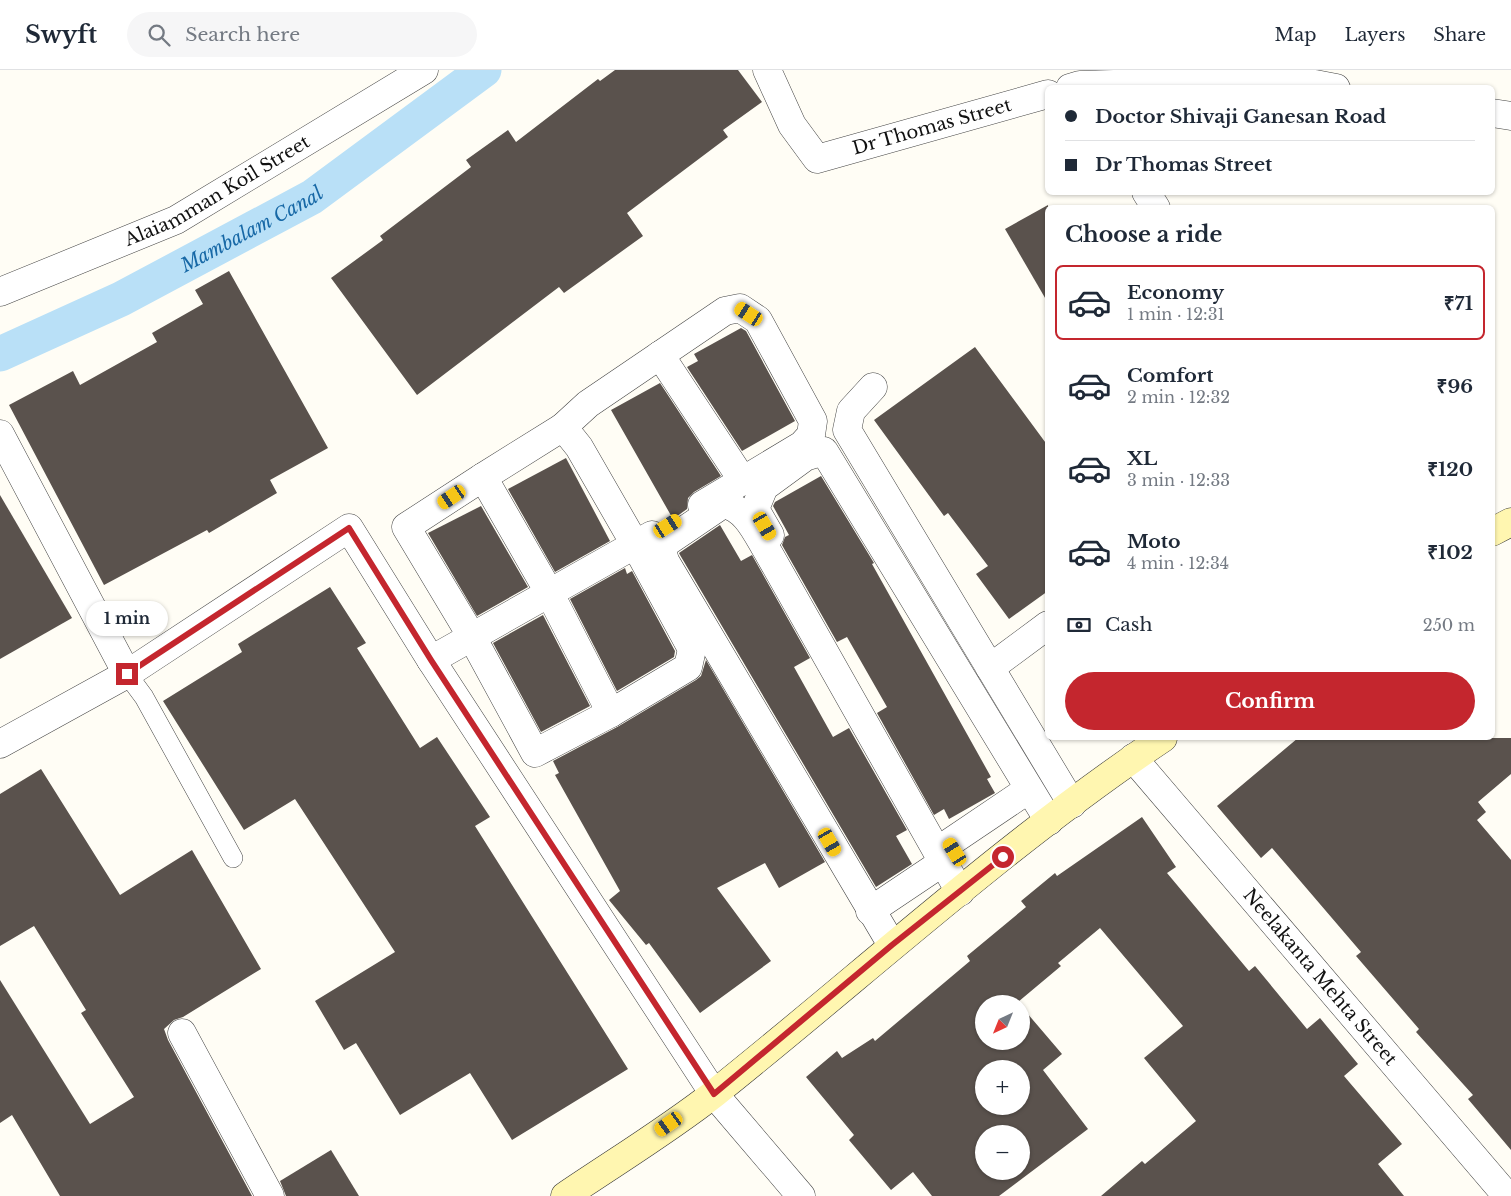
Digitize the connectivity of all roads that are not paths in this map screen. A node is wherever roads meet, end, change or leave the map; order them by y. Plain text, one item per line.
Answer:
1 (424, 70) edge
2 (767, 70) edge
3 (1181, 76) edge
4 (1322, 81) edge
5 (1096, 85) edge
6 (1045, 95) edge
7 (1495, 113) edge
8 (1511, 116) edge
9 (0, 292) edge
10 (660, 355) junction
11 (873, 387) dead end
12 (563, 427) junction
13 (0, 434) edge
14 (482, 477) junction
15 (742, 480) junction
16 (11, 483) edge
17 (1511, 522) edge
18 (1495, 530) edge
19 (636, 546) junction
20 (550, 594) junction
21 (1045, 627) edge
22 (472, 637) junction
23 (431, 660) junction
24 (990, 668) junction
25 (127, 674) junction
26 (611, 713) junction
27 (1160, 740) edge
28 (0, 744) edge
29 (1133, 758) junction
30 (1029, 789) junction
31 (1072, 804) junction
32 (1049, 822) junction
33 (946, 853) junction
34 (233, 858) dead end
35 (966, 887) junction
36 (870, 911) junction
37 (892, 945) junction
38 (182, 1033) dead end
39 (714, 1094) junction
40 (270, 1196) edge
41 (565, 1196) edge
42 (800, 1196) edge
43 (1508, 1196) edge

1 - 9 street, Alaiamman Koil Street
2 - 6 street, Dr Thomas Street
3 - 4 street
3 - 5 street
7 - 8 street
10 - 12 street
10 - 15 street
10 - 15 street
11 - 24 street
12 - 14 street
12 - 19 street
13 - 16 street
14 - 20 street
14 - 22 street
15 - 19 street
16 - 25 street
17 - 18 street
19 - 20 street
19 - 26 street
20 - 22 street
20 - 26 street
21 - 24 street
22 - 23 street
22 - 26 street
23 - 25 street
23 - 39 street
24 - 31 street
25 - 28 street
25 - 34 lane
27 - 29 street
29 - 31 street
29 - 43 street, Neelakanta Mehta Street
30 - 32 street
30 - 33 street
30 - 33 street
31 - 32 street
32 - 35 street
33 - 35 street
33 - 36 street
33 - 36 street
35 - 37 street
36 - 37 street
37 - 39 street
38 - 40 street
39 - 41 street
39 - 42 street

